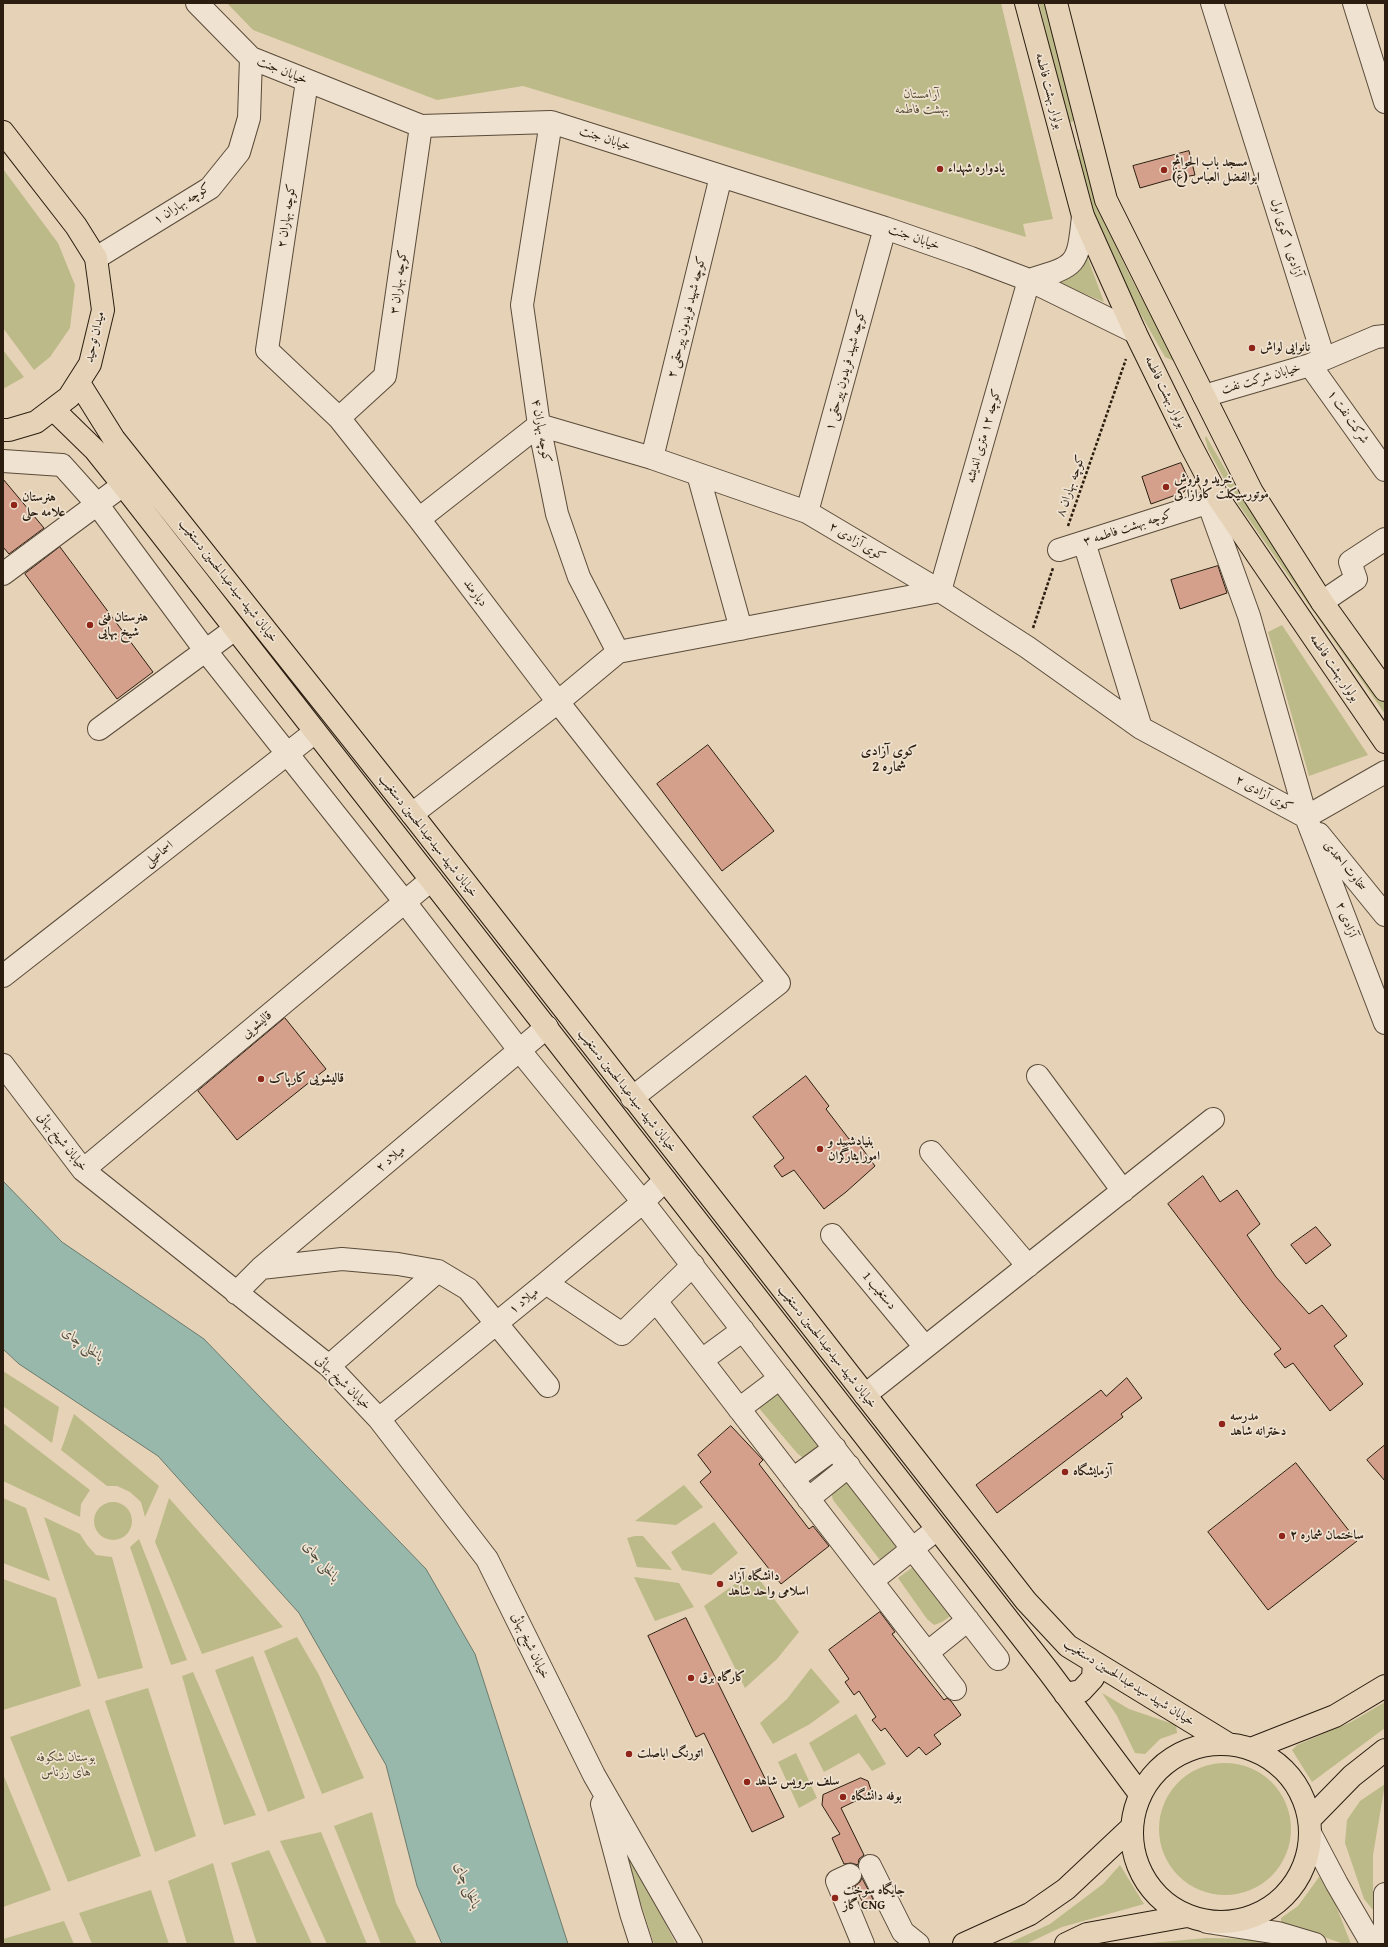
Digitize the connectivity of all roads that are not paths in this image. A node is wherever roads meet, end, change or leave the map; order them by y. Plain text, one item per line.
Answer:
1 (197, 3) edge
2 (1026, 3) edge
3 (1056, 3) edge
4 (1212, 3) edge
5 (1354, 3) edge
6 (251, 58) junction
7 (308, 81) junction
8 (1385, 102) edge
9 (552, 122) junction
10 (421, 126) junction
11 (3, 132) edge
12 (1088, 132) junction
13 (1062, 138) junction
14 (721, 176) junction
15 (1083, 216) junction
16 (885, 228) junction
17 (96, 258) junction
18 (1028, 280) junction
19 (1135, 332) junction
20 (1385, 336) edge
21 (267, 350) joint
22 (1317, 362) junction
23 (79, 383) junction
24 (1204, 396) junction
25 (1173, 409) junction
26 (54, 410) junction
27 (340, 418) junction
28 (539, 425) junction
29 (3, 430) edge
30 (652, 458) junction
31 (3, 461) edge
32 (1385, 470) edge
33 (698, 474) junction
34 (123, 485) junction
35 (1214, 501) junction
36 (97, 504) junction
37 (806, 512) junction
38 (419, 519) junction
39 (1385, 539) edge
40 (1084, 542) junction
41 (1059, 550) road end
42 (3, 574) edge
43 (940, 591) junction
44 (1322, 602) junction
45 (741, 628) junction
46 (235, 629) junction
47 (205, 650) junction
48 (618, 652) junction
49 (1385, 690) edge
50 (558, 702) junction
51 (1141, 728) junction
52 (99, 729) dead end
53 (315, 732) junction
54 (1385, 742) edge
55 (287, 754) junction
56 (1385, 772) edge
57 (412, 814) junction
58 (1306, 817) junction
59 (431, 880) junction
60 (404, 901) junction
61 (1385, 916) edge
62 (3, 976) edge
63 (1385, 1023) edge
64 (547, 1027) junction
65 (520, 1052) junction
66 (3, 1065) edge
67 (1038, 1076) dead end
68 (632, 1098) junction
69 (1213, 1119) dead end
70 (931, 1152) dead end
71 (83, 1170) junction
72 (665, 1180) junction
73 (1123, 1191) junction
74 (643, 1202) junction
75 (832, 1235) dead end
76 (693, 1265) junction
77 (1028, 1266) junction
78 (261, 1268) junction
79 (438, 1271) junction
80 (546, 1283) junction
81 (236, 1293) junction
82 (656, 1301) junction
83 (495, 1324) junction
84 (743, 1330) junction
85 (926, 1347) junction
86 (702, 1360) junction
87 (329, 1366) junction
88 (780, 1378) junction
89 (548, 1386) dead end
90 (865, 1396) junction
91 (739, 1409) junction
92 (379, 1419) junction
93 (835, 1448) junction
94 (849, 1466) junction
95 (792, 1479) junction
96 (808, 1499) junction
97 (937, 1529) junction
98 (912, 1548) junction
99 (872, 1581) junction
100 (968, 1620) junction
101 (927, 1653) junction
102 (998, 1659) dead end
103 (1094, 1662) junction
104 (1385, 1686) edge
105 (955, 1689) dead end
106 (1065, 1694) junction
107 (1228, 1744) junction
108 (1250, 1749) junction
109 (1385, 1750) edge
110 (594, 1775) junction
111 (1140, 1794) junction
112 (1132, 1827) junction
113 (1310, 1827) junction
114 (870, 1866) dead end
115 (850, 1875) dead end
116 (1385, 1894) edge
117 (1197, 1919) junction
118 (1385, 1936) edge
119 (641, 1944) edge
120 (691, 1944) edge
121 (863, 1944) edge
122 (918, 1944) edge
123 (964, 1944) edge
124 (1066, 1944) edge
125 (1315, 1944) edge
126 (1372, 1944) edge

1 - 6 street, خیابان جنت
2 - 13 main road, بولوار بهشت فاطمه
3 - 12 main road, بولوار بهشت فاطمه
4 - 22 street, آزادی ۱ کوی اول
5 - 8 street
6 - 7 street, خیابان جنت
6 - 17 street, کوچه بهاران ۱
7 - 10 street, خیابان جنت
7 - 21 street, کوچه بهاران ۲
9 - 10 street, خیابان جنت
9 - 14 street, خیابان جنت
9 - 28 street, کوچه بهاران ۴
10 - 27 street, کوچه بهاران ۳
11 - 17 main road, میدان توحید
12 - 13 main road
12 - 24 main road, بولوار بهشت فاطمه
13 - 15 main road, بولوار بهشت فاطمه
14 - 16 street, خیابان جنت
14 - 30 street, کوچه شهید فریدون پیرحقی ۲
15 - 18 street
15 - 19 main road, بولوار بهشت فاطمه
16 - 18 street, خیابان جنت
16 - 37 street, کوچه شهید فریدون پیرحقی ۱
17 - 23 main road, میدان توحید
18 - 19 street, خیابان جنت
18 - 43 street, کوچه ۱۲ متری اندیشه
19 - 25 main road, بولوار بهشت فاطمه
20 - 22 street, خیابان شرکت نفت
21 - 27 street, دیارمند
22 - 24 street, خیابان شرکت نفت
22 - 32 street, شرکت نفت ۱
23 - 26 main road, میدان توحید
23 - 57 main road, خیابان شهید سیدعبدالحسین دستغیب
24 - 25 main road
24 - 44 main road, بولوار بهشت فاطمه
25 - 35 main road, بولوار بهشت فاطمه
26 - 29 main road, میدان توحید
26 - 34 main road, خیابان شهید سیدعبدالحسین دستغیب
27 - 38 street, دیارمند
28 - 30 street, کوی آزادی ۲
28 - 38 street
28 - 48 street, کوچه بهاران ۴
30 - 33 street, کوی آزادی ۲
31 - 36 street
33 - 37 street, کوی آزادی ۲
33 - 45 street
34 - 36 street
34 - 46 main road, خیابان شهید سیدعبدالحسین دستغیب
35 - 40 street, کوچه بهشت فاطمه ۳
35 - 54 main road, بولوار بهشت فاطمه
35 - 58 street, آزادی ۲
36 - 42 street
36 - 47 street
37 - 43 street, کوی آزادی ۲
38 - 50 street, دیارمند
39 - 44 street
40 - 41 street, کوچه بهشت فاطمه ۳
40 - 51 street
43 - 45 street
43 - 51 street, کوی آزادی ۲
44 - 49 main road, بولوار بهشت فاطمه
45 - 48 street
46 - 47 street
46 - 53 main road, خیابان شهید سیدعبدالحسین دستغیب
47 - 52 street
47 - 55 street
48 - 50 street
50 - 57 street
50 - 68 street, دیارمند
51 - 58 street, کوی آزادی ۲
53 - 55 street, اسماعیلی
53 - 59 main road, خیابان شهید سیدعبدالحسین دستغیب
55 - 60 street
55 - 62 street, اسماعیلی
56 - 58 street, کوی آزادی ۲
57 - 68 main road, خیابان شهید سیدعبدالحسین دستغیب
58 - 61 street, سخاوت احمدی
58 - 63 street, آزادی ۲
59 - 60 street, قالیشویی
59 - 64 main road, خیابان شهید سیدعبدالحسین دستغیب
60 - 65 street
60 - 71 street, قالیشویی
64 - 65 street, میلاد ۲
64 - 72 main road, خیابان شهید سیدعبدالحسین دستغیب
65 - 74 street
65 - 78 street, میلاد ۲
66 - 71 street, خیابان شیخ بهائی
67 - 73 street
68 - 90 main road, خیابان شهید سیدعبدالحسین دستغیب
69 - 73 street
70 - 77 street
71 - 81 street, خیابان شیخ بهائی
72 - 74 street, میلاد ۱
72 - 97 main road, خیابان شهید سیدعبدالحسین دستغیب
73 - 77 street
74 - 76 street
74 - 80 street, میلاد ۱
75 - 85 street, دستغیب 1
76 - 82 street
76 - 84 street
77 - 85 street
78 - 79 street
78 - 81 street, میلاد ۲
79 - 83 street
79 - 87 street
80 - 82 street
80 - 83 street, میلاد ۱
81 - 87 street, خیابان شیخ بهائی
82 - 86 street
83 - 89 street
83 - 92 street, میلاد ۱
84 - 86 street
84 - 88 street
85 - 90 street
86 - 91 street
87 - 92 street, خیابان شیخ بهائی
88 - 91 street
88 - 93 street
90 - 103 main road, خیابان شهید سیدعبدالحسین دستغیب
91 - 95 street
92 - 110 street, خیابان شیخ بهائی
93 - 94 street
93 - 95 street
94 - 96 street
94 - 98 street
95 - 96 street
96 - 99 street
97 - 98 street
97 - 106 main road, خیابان شهید سیدعبدالحسین دستغیب
98 - 99 street
98 - 100 street
99 - 101 street
100 - 101 street
100 - 102 street
101 - 105 street
103 - 106 main road
103 - 107 main road, خیابان شهید سیدعبدالحسین دستغیب
104 - 108 main road
106 - 111 main road, خیابان شهید سیدعبدالحسین دستغیب
107 - 108 main road
107 - 111 main road
108 - 113 main road
109 - 113 main road
110 - 119 street, خیابان شیخ بهائی
110 - 120 street, خیابان شیخ بهائی
111 - 112 main road
112 - 117 main road
112 - 123 main road
113 - 117 main road
113 - 126 street
114 - 122 street
115 - 121 street
116 - 118 street
117 - 124 main road
117 - 125 street

